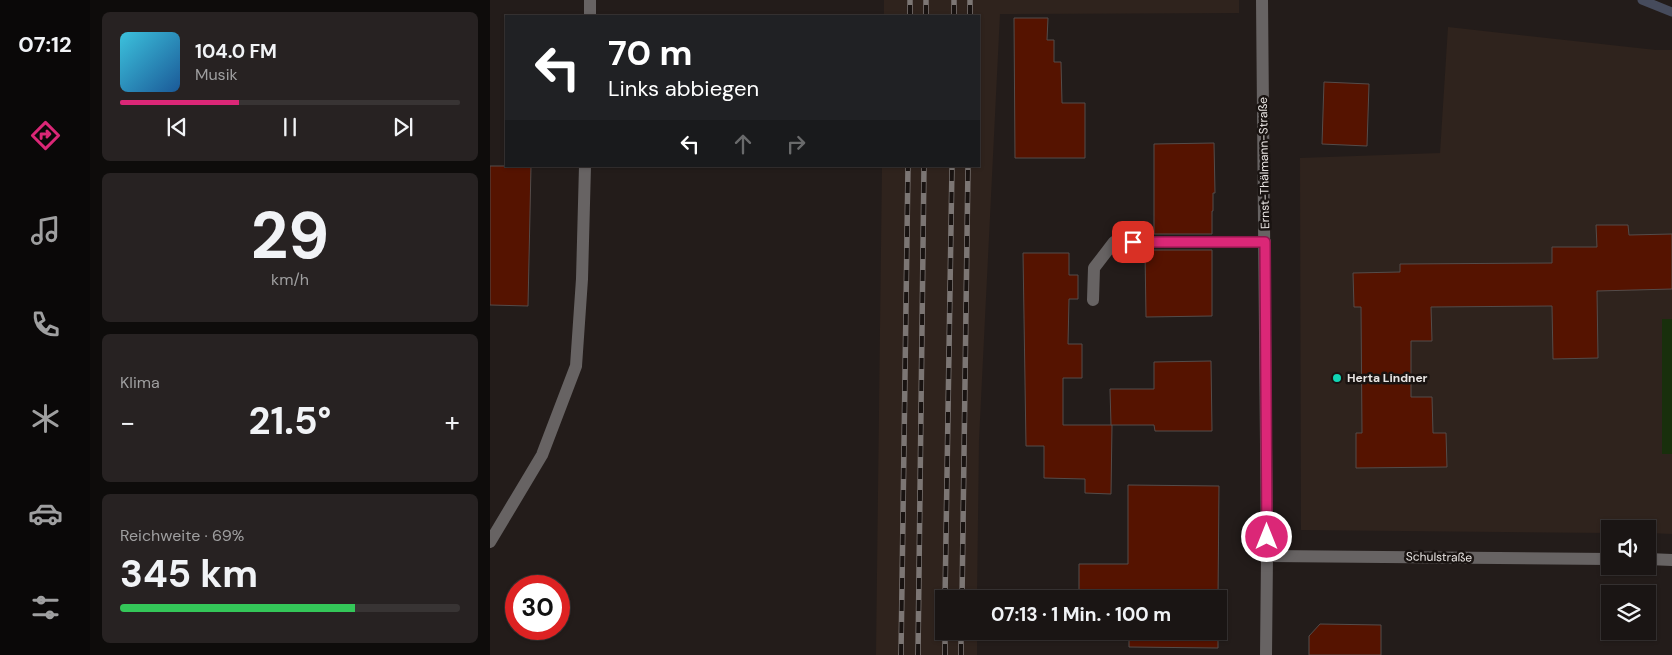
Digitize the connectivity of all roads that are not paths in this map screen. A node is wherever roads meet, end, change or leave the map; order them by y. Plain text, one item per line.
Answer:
1 (590, 0) edge
2 (1262, 0) edge
3 (590, 15) edge
4 (586, 167) edge
5 (1265, 242) junction
6 (1093, 300) dead end
7 (490, 542) edge
8 (1268, 556) junction
9 (1601, 559) edge
10 (1656, 559) edge
11 (1672, 560) edge
12 (1266, 655) edge

1 - 3 street
2 - 5 street, Ernst-Thälmann-Straße
4 - 7 street
5 - 6 street
5 - 8 street, Ernst-Thälmann-Straße
8 - 9 street, Schulstraße
8 - 12 street, Ernst-Thälmann-Straße
10 - 11 street

